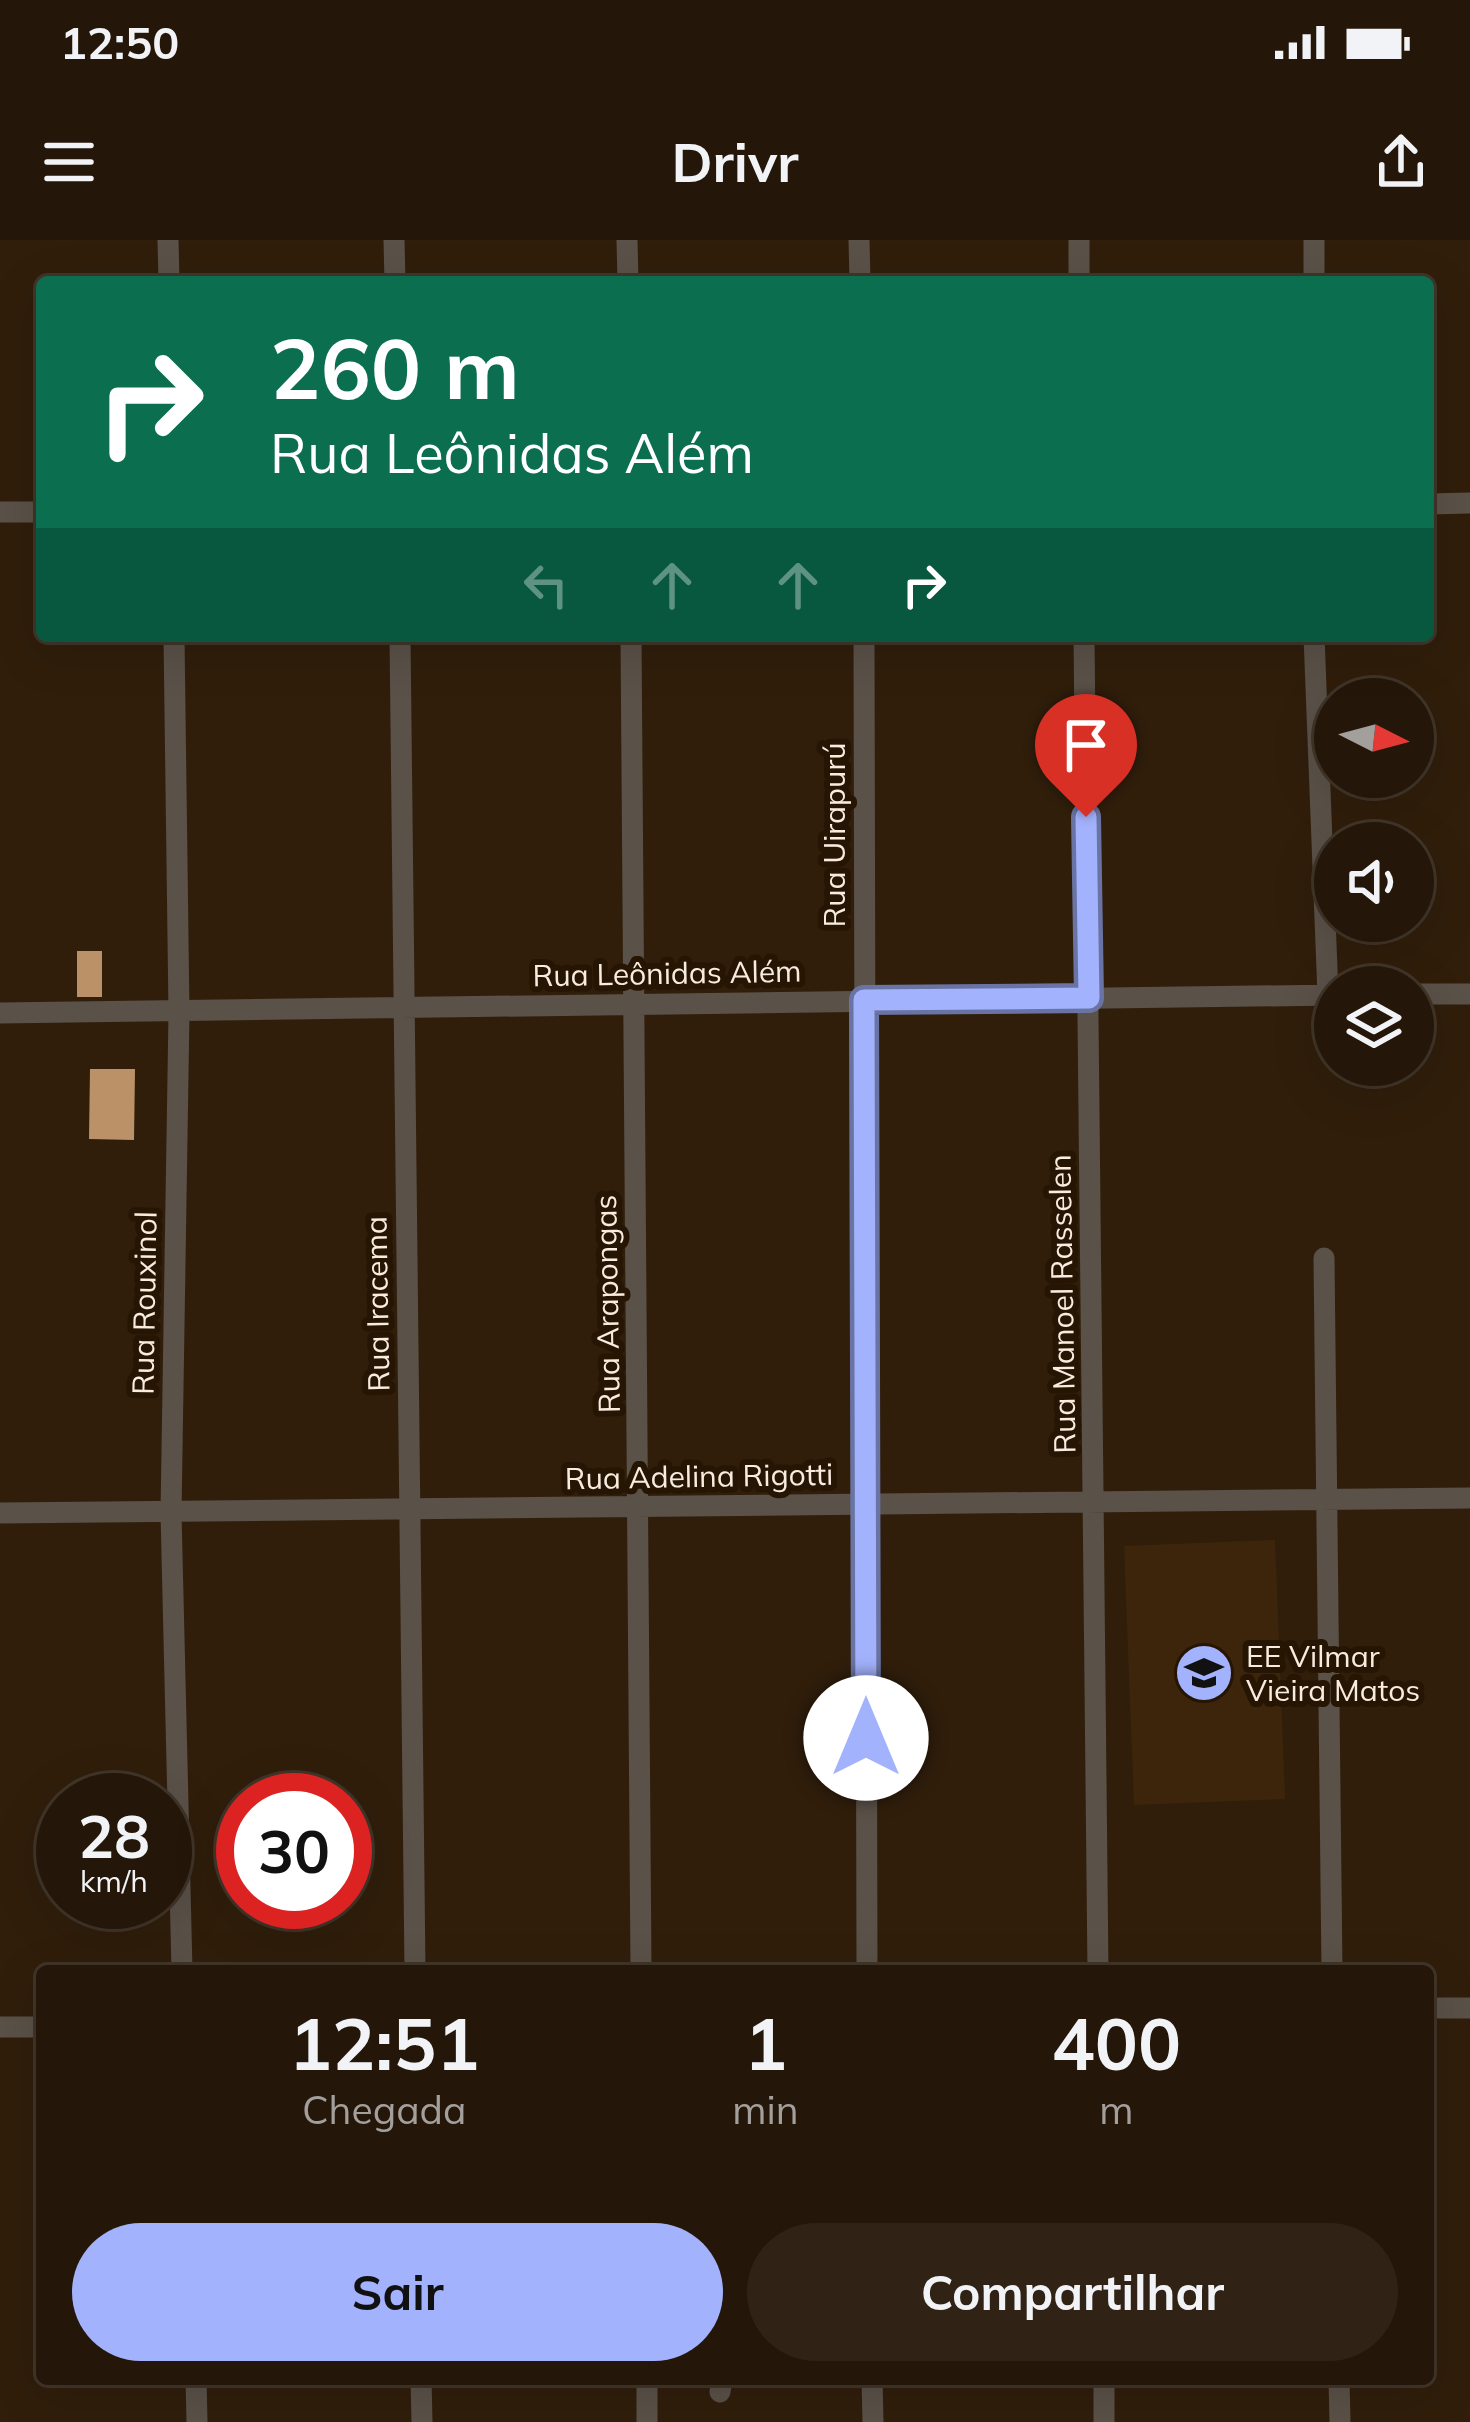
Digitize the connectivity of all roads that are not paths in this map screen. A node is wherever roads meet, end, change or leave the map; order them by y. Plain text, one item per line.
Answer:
1 (168, 240) edge
2 (394, 240) edge
3 (627, 240) edge
4 (860, 240) edge
5 (1079, 240) edge
6 (1314, 240) edge
7 (169, 276) edge
8 (395, 276) edge
9 (628, 276) edge
10 (860, 276) edge
11 (1079, 276) edge
12 (1314, 276) edge
13 (1470, 503) edge
14 (1434, 504) edge
15 (0, 512) edge
16 (36, 512) edge
17 (174, 642) edge
18 (400, 642) edge
19 (631, 642) edge
20 (864, 642) edge
21 (1084, 642) edge
22 (1315, 642) edge
23 (1330, 966) edge
24 (1434, 994) edge
25 (1470, 994) edge
26 (1314, 995) edge
27 (1089, 998) junction
28 (864, 1000) junction
29 (635, 1003) junction
30 (403, 1006) junction
31 (0, 1012) edge
32 (178, 1012) junction
33 (1324, 1258) dead end
34 (1470, 1498) edge
35 (1327, 1500) junction
36 (1094, 1502) junction
37 (866, 1504) junction
38 (639, 1507) junction
39 (410, 1509) junction
40 (0, 1514) edge
41 (171, 1514) junction
42 (182, 1965) edge
43 (415, 1965) edge
44 (641, 1965) edge
45 (867, 1965) edge
46 (1098, 1965) edge
47 (1332, 1965) edge
48 (1434, 2008) edge
49 (1470, 2008) edge
50 (0, 2027) edge
51 (36, 2027) edge
52 (196, 2385) edge
53 (421, 2385) edge
54 (647, 2385) edge
55 (872, 2385) edge
56 (1104, 2385) edge
57 (1339, 2385) edge
58 (197, 2422) edge
59 (422, 2422) edge
60 (647, 2422) edge
61 (873, 2422) edge
62 (1105, 2422) edge
63 (1340, 2422) edge

1 - 7 street
2 - 8 street
3 - 9 street
4 - 10 street
5 - 11 street
6 - 12 street
13 - 14 street
15 - 16 street
17 - 32 street, Rua Rouxinol
18 - 30 street, Rua Iracema
19 - 29 street, Rua Arapongas
20 - 28 street, Rua Uirapurú
21 - 27 street, Rua Manoel Rasselen
22 - 23 street
24 - 25 street
26 - 27 street, Rua Leônidas Além
27 - 28 street, Rua Leônidas Além
27 - 36 street, Rua Manoel Rasselen
28 - 29 street, Rua Leônidas Além
28 - 37 street, Rua Uirapurú
29 - 30 street, Rua Leônidas Além
29 - 38 street, Rua Arapongas
30 - 32 street, Rua Leônidas Além
30 - 39 street, Rua Iracema
31 - 32 street, Rua Leônidas Além
32 - 41 street, Rua Rouxinol
33 - 35 street
34 - 35 street, Rua Adelina Rigotti
35 - 36 street, Rua Adelina Rigotti
35 - 47 street
36 - 37 street, Rua Adelina Rigotti
36 - 46 street, Rua Manoel Rasselen
37 - 38 street, Rua Adelina Rigotti
37 - 45 street, Rua Uirapurú
38 - 39 street, Rua Adelina Rigotti
38 - 44 street, Rua Arapongas
39 - 41 street, Rua Adelina Rigotti
39 - 43 street, Rua Iracema
40 - 41 street, Rua Adelina Rigotti
41 - 42 street, Rua Rouxinol
48 - 49 street
50 - 51 street
52 - 58 street
53 - 59 street
54 - 60 street
55 - 61 street
56 - 62 street
57 - 63 street

